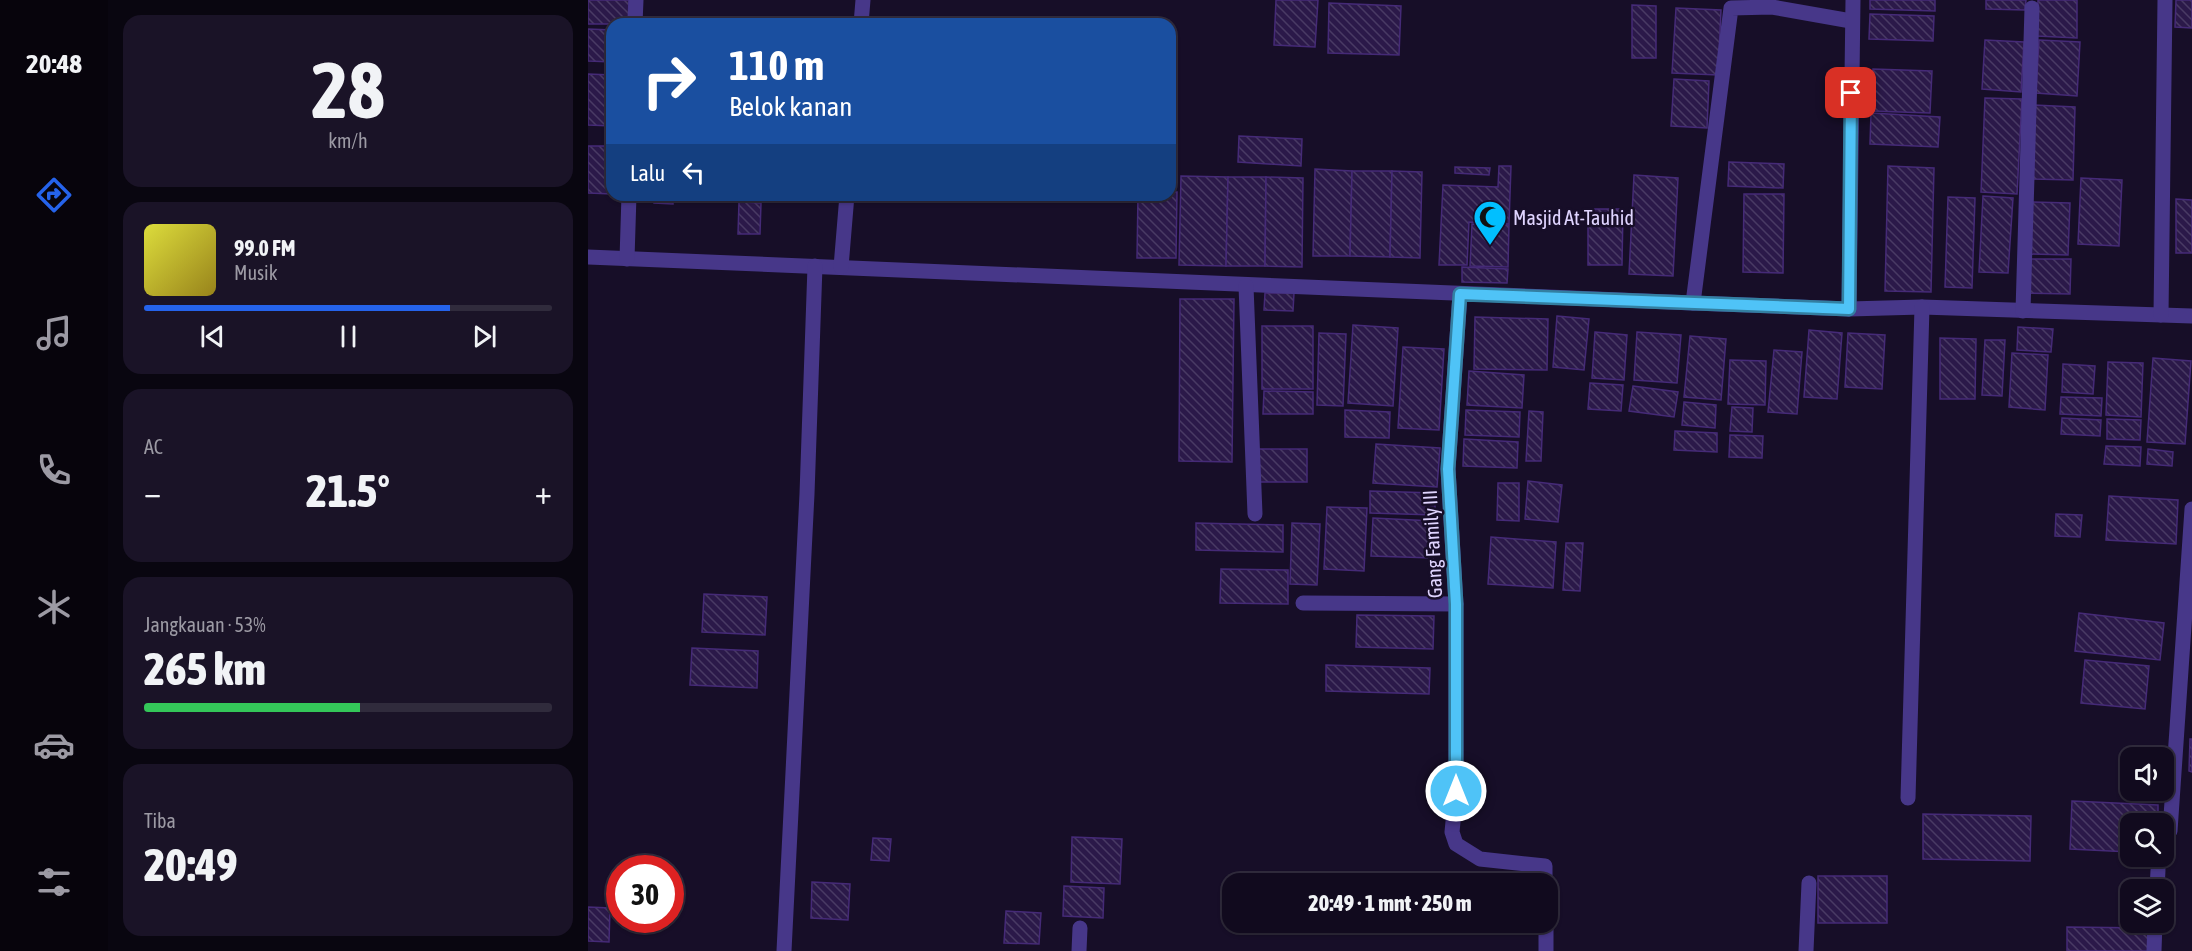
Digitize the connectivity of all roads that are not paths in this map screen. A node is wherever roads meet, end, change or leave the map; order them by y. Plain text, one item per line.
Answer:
1 (636, 0) edge
2 (863, 0) edge
3 (1852, 0) edge
4 (2165, 0) edge
5 (1773, 4) edge
6 (2032, 8) dead end
7 (635, 18) edge
8 (862, 18) edge
9 (1851, 21) junction
10 (629, 201) edge
11 (846, 201) edge
12 (588, 257) edge
13 (627, 259) junction
14 (815, 266) junction
15 (841, 267) junction
16 (1246, 286) junction
17 (1460, 294) junction
18 (1693, 303) junction
19 (1922, 307) junction
20 (1849, 309) junction
21 (2023, 311) junction
22 (2161, 315) junction
23 (2192, 316) edge
24 (2192, 509) edge
25 (1255, 514) dead end
26 (1304, 603) dead end
27 (1456, 604) junction
28 (1908, 798) dead end
29 (2171, 813) edge
30 (2158, 870) dead end
31 (1545, 873) edge
32 (2158, 879) edge
33 (1809, 883) dead end
34 (1080, 928) dead end
35 (1546, 933) edge
36 (2155, 933) edge
37 (784, 951) edge
38 (1079, 951) edge
39 (1546, 951) edge
40 (1806, 951) edge
41 (2154, 951) edge

1 - 7 street
2 - 8 street
3 - 9 street
4 - 22 street
5 - 9 street
5 - 18 street
6 - 21 street
9 - 20 street
10 - 13 street
11 - 15 street
12 - 13 street
13 - 14 street
14 - 15 street
14 - 37 street
15 - 16 street
16 - 17 street
16 - 25 street
17 - 18 street
17 - 27 street, Gang Family III
18 - 20 street
19 - 20 street
19 - 21 street
19 - 28 street
21 - 22 street
22 - 23 street
24 - 29 street
26 - 27 street
27 - 31 street, Gang Family III
30 - 32 street
33 - 40 street
34 - 38 street
35 - 39 street
36 - 41 street

